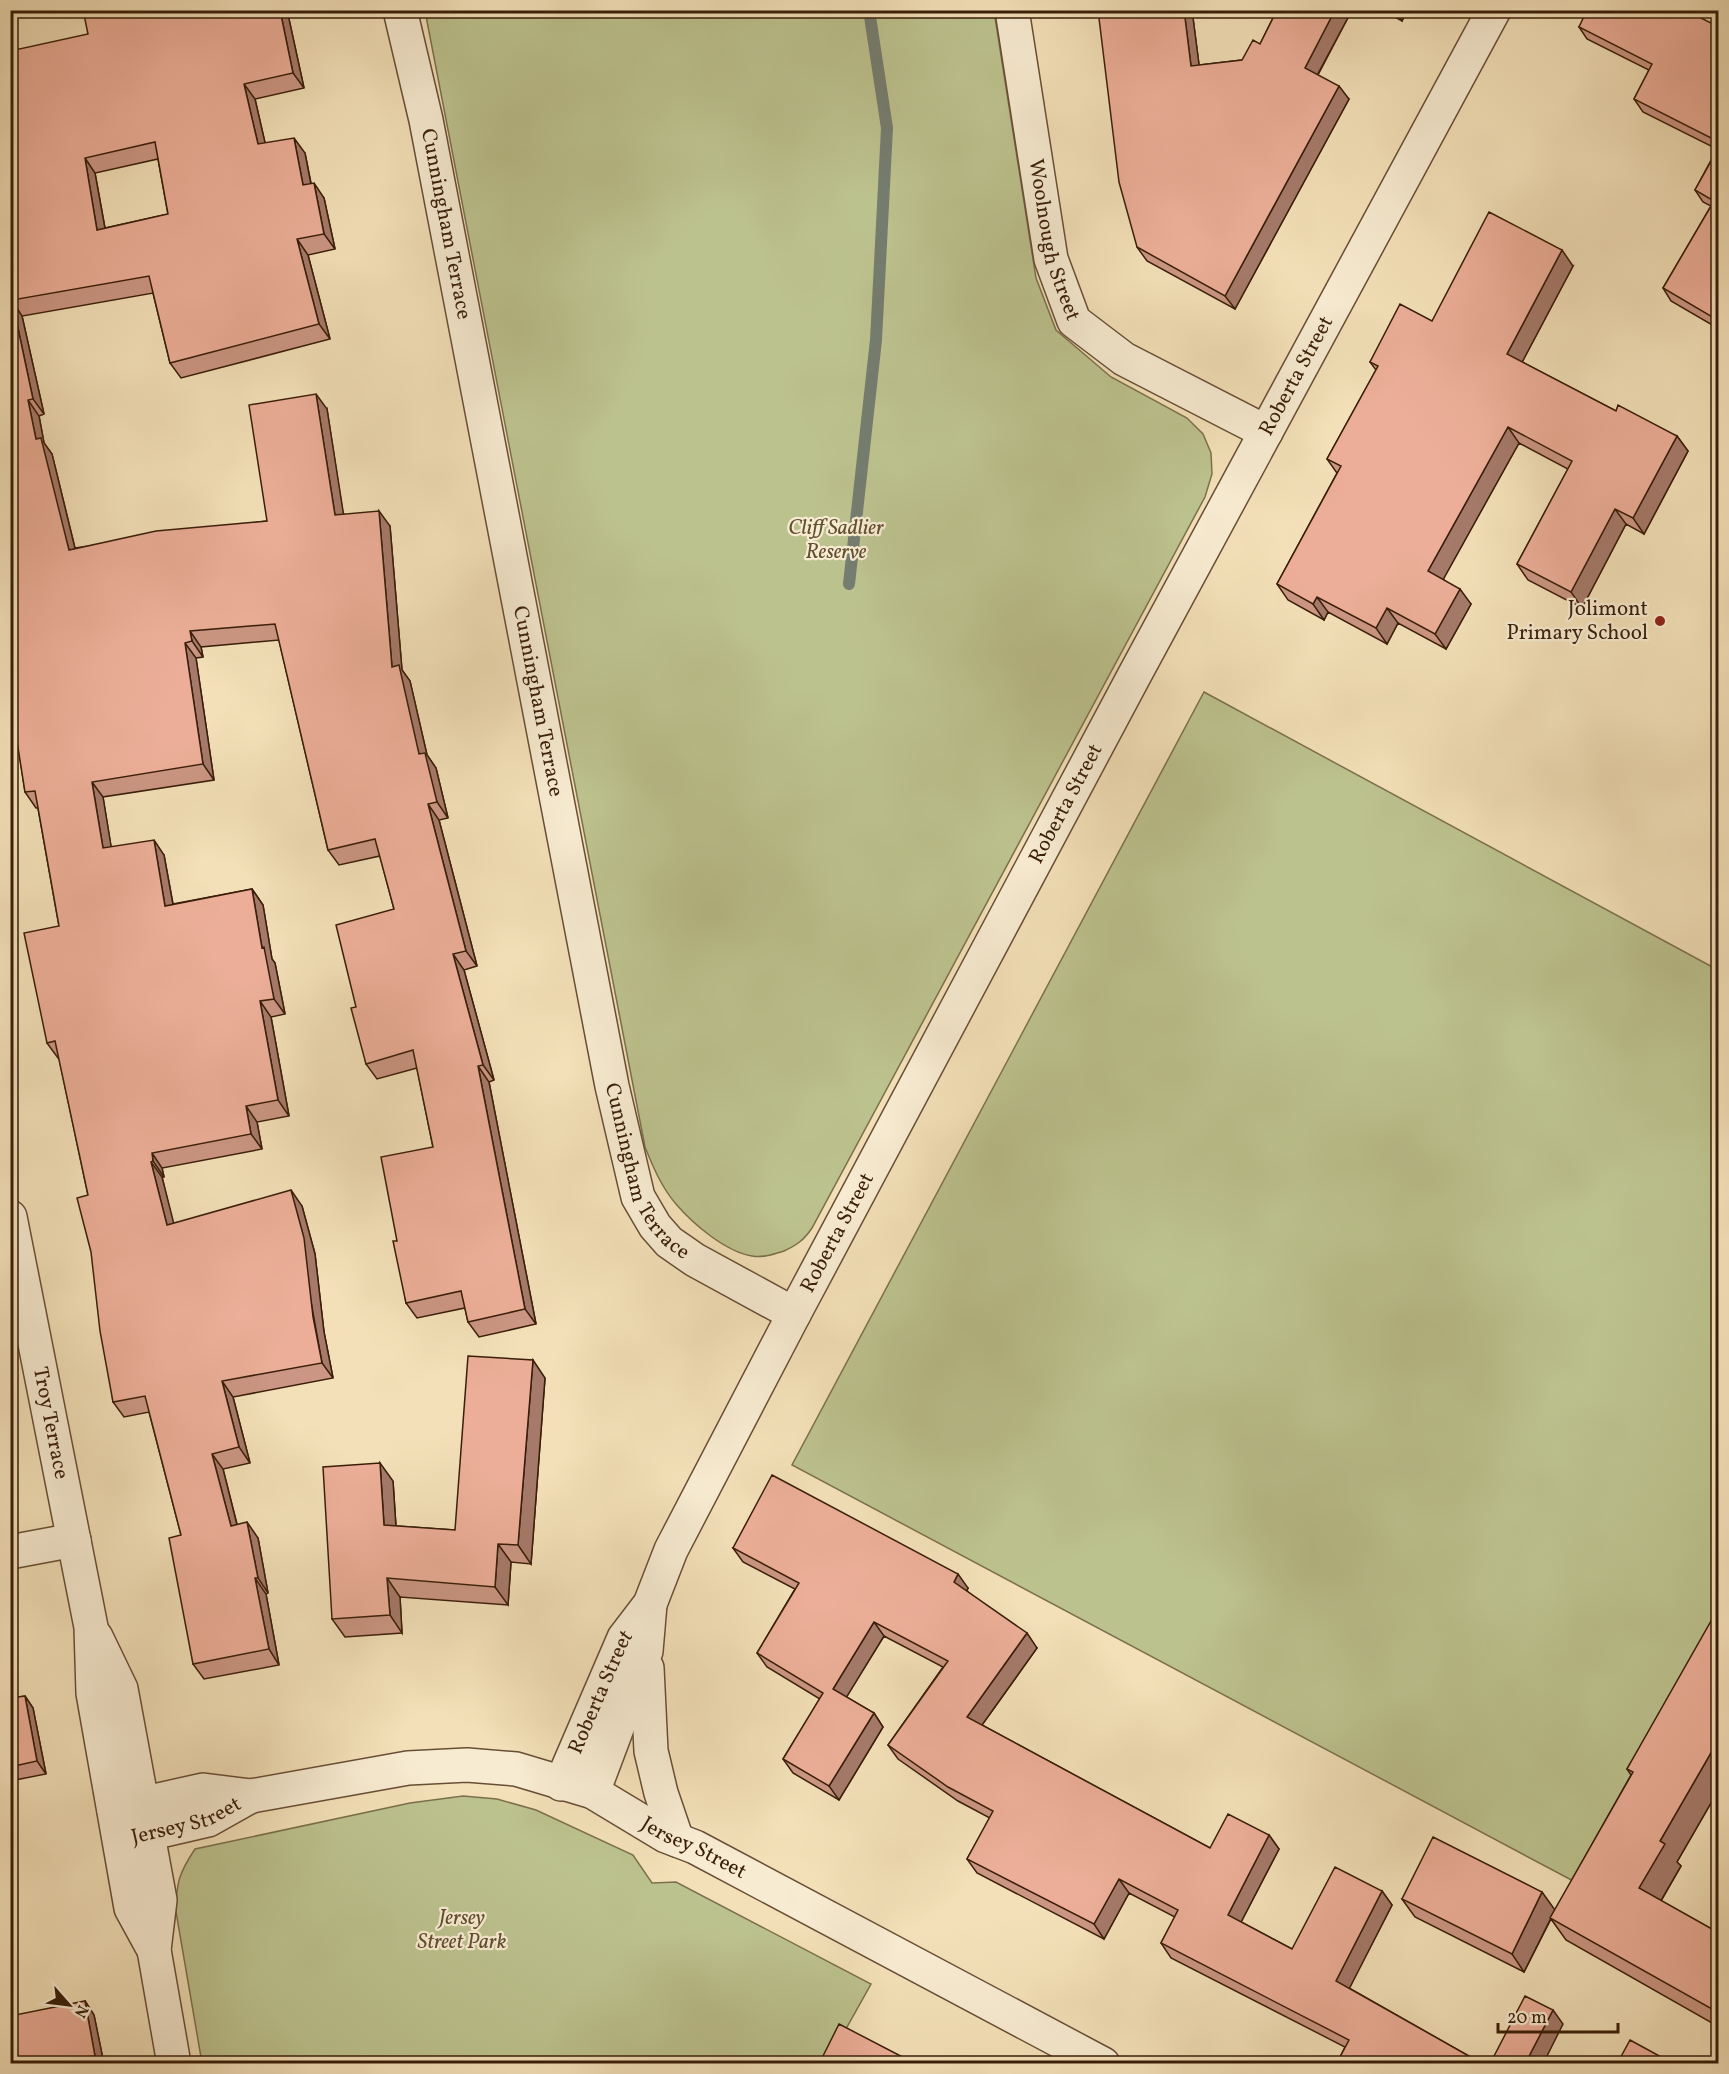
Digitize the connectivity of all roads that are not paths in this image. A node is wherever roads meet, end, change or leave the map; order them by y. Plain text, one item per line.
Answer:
1 (400, 10) edge
2 (1012, 10) edge
3 (1494, 10) edge
4 (1266, 432) junction
5 (10, 1217) edge
6 (794, 1314) junction
7 (74, 1540) junction
8 (10, 1551) edge
9 (650, 1604) junction
10 (646, 1651) junction
11 (561, 1784) junction
12 (593, 1792) junction
13 (131, 1822) junction
14 (677, 1840) junction
15 (174, 2064) edge
16 (1103, 2064) edge

1 - 6 street, Cunningham Terrace
2 - 4 street, Woolnough Street
3 - 4 street, Roberta Street
4 - 6 street, Roberta Street
5 - 7 street, Troy Terrace
6 - 9 street, Roberta Street
7 - 8 street
7 - 13 street, Troy Terrace
9 - 10 street, Roberta Street
9 - 11 street, Roberta Street
10 - 12 street, Roberta Street
10 - 14 street
11 - 12 street, Jersey Street
11 - 13 street, Jersey Street
12 - 14 street, Jersey Street
13 - 15 street, Troy Terrace
14 - 16 street, Jersey Street

